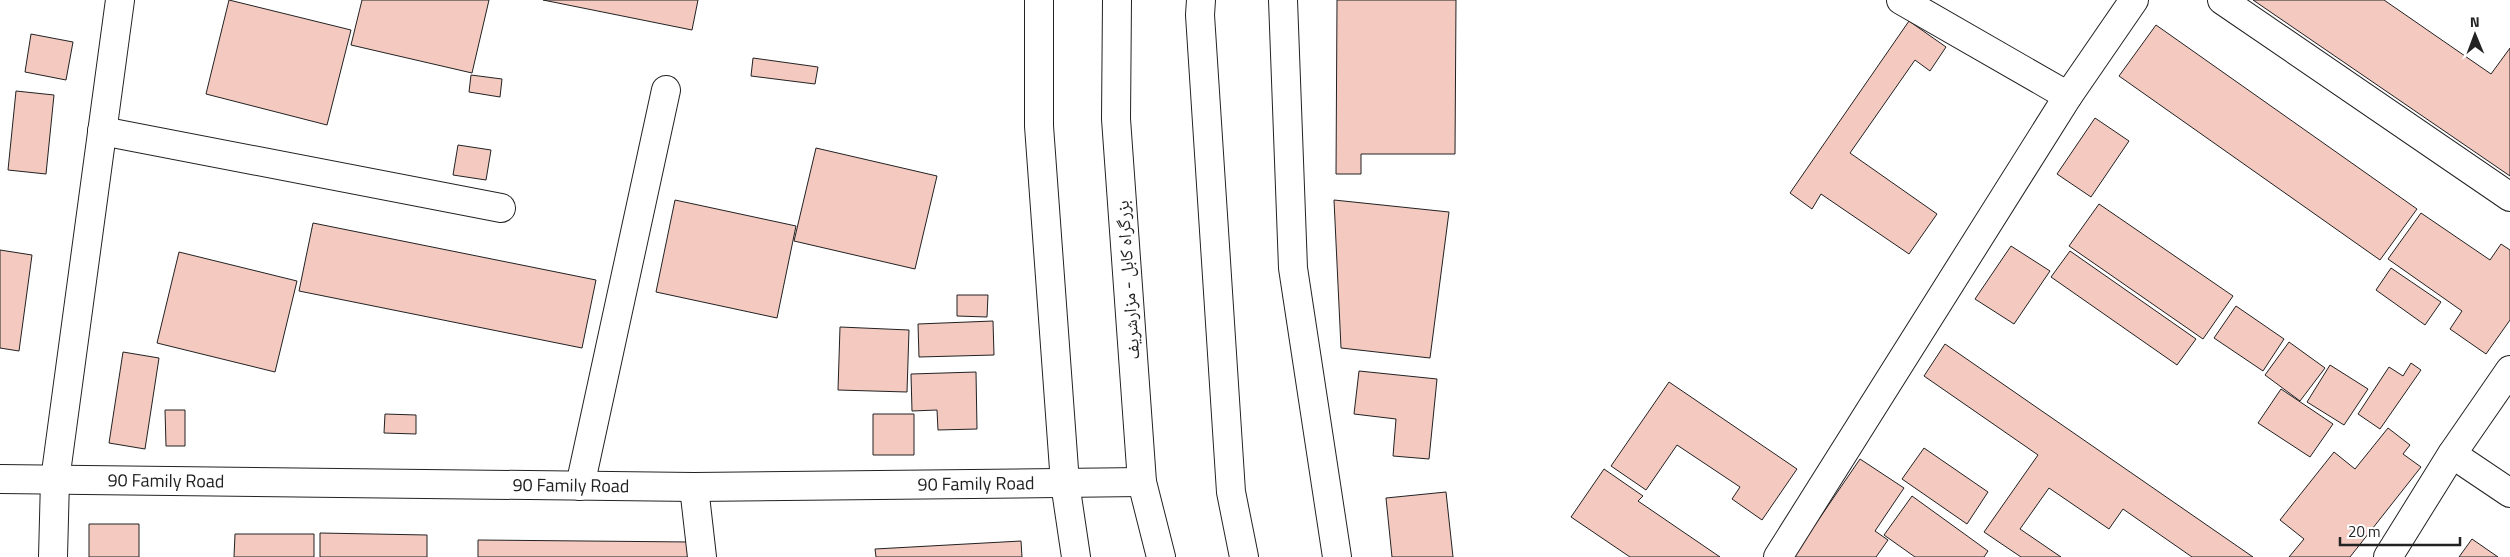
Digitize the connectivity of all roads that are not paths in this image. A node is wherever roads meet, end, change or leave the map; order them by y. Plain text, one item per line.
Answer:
1 (120, 0) edge
2 (1039, 0) edge
3 (1117, 0) edge
4 (1201, 0) edge
5 (1283, 0) edge
6 (1901, 0) edge
7 (2134, 0) edge
8 (2222, 0) edge
9 (666, 90) dead end
10 (2068, 96) junction
11 (102, 132) junction
12 (2510, 197) edge
13 (501, 208) dead end
14 (2510, 370) edge
15 (2452, 454) junction
16 (0, 479) edge
17 (55, 480) junction
18 (1065, 482) junction
19 (1142, 482) junction
20 (580, 486) junction
21 (694, 487) junction
22 (2510, 492) edge
23 (53, 557) edge
24 (702, 557) edge
25 (1076, 557) edge
26 (1161, 557) edge
27 (1244, 557) edge
28 (1337, 557) edge
29 (1778, 557) edge
30 (2388, 557) edge

1 - 11 main road
2 - 18 main road
3 - 19 main road, بزرگراه کابل - مزارشریف
4 - 27 main road
5 - 28 main road
6 - 10 main road
7 - 10 main road
8 - 12 main road
9 - 20 main road
10 - 29 main road
11 - 13 main road
11 - 17 main road
14 - 15 main road
15 - 22 main road
15 - 30 main road
16 - 17 main road, 90 Family Road
17 - 20 main road, 90 Family Road
17 - 23 main road
18 - 19 main road, 90 Family Road
18 - 21 main road, 90 Family Road
18 - 25 main road
19 - 26 main road, بزرگراه کابل - مزارشریف
20 - 21 main road, 90 Family Road
21 - 24 main road

